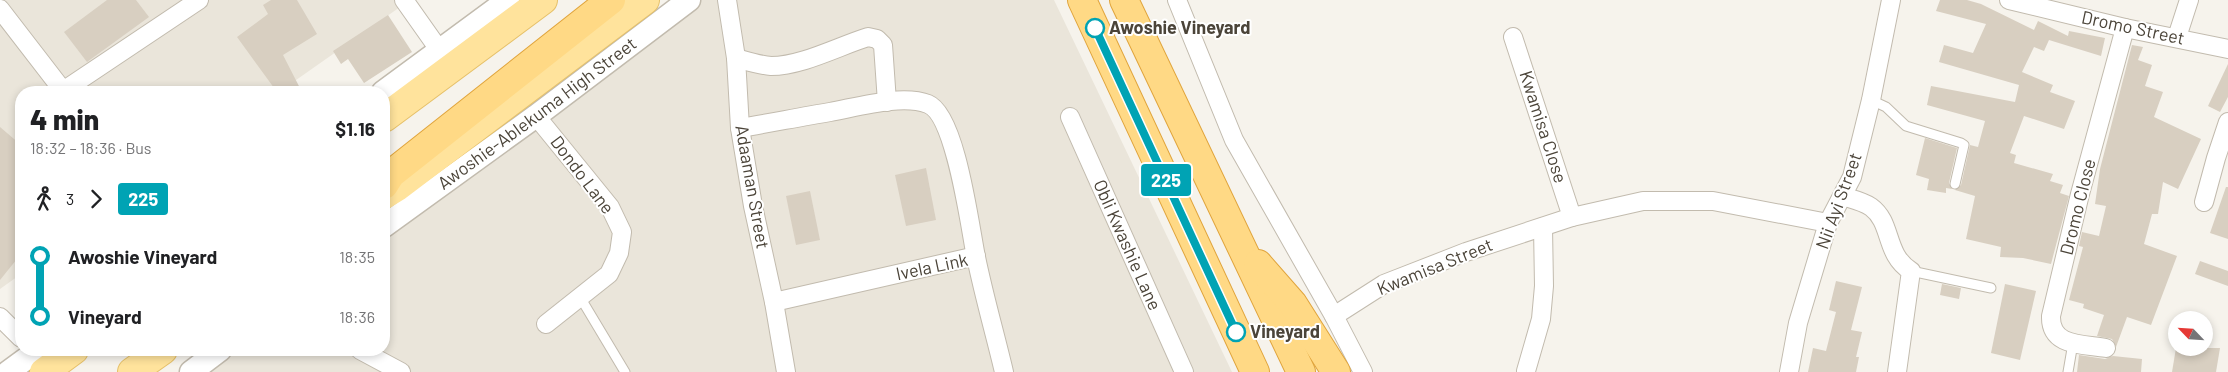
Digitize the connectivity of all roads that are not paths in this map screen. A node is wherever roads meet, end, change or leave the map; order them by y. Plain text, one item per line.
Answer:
1 (199, 0) edge
2 (404, 0) edge
3 (508, 0) edge
4 (543, 0) edge
5 (611, 0) edge
6 (645, 0) edge
7 (688, 0) edge
8 (727, 0) edge
9 (1082, 0) edge
10 (1124, 0) edge
11 (1177, 0) edge
12 (1891, 0) edge
13 (2009, 0) edge
14 (2189, 0) edge
15 (0, 9) edge
16 (2125, 28) junction
17 (1513, 37) dead end
18 (2177, 37) junction
19 (2228, 49) edge
20 (440, 51) junction
21 (736, 58) junction
22 (59, 86) edge
23 (73, 86) edge
24 (390, 87) edge
25 (1871, 100) junction
26 (887, 102) junction
27 (390, 114) edge
28 (536, 116) junction
29 (1070, 117) dead end
30 (2228, 122) edge
31 (740, 128) junction
32 (390, 176) edge
33 (1955, 184) dead end
34 (390, 191) edge
35 (1842, 196) junction
36 (2204, 202) dead end
37 (1572, 218) junction
38 (390, 222) edge
39 (1828, 223) junction
40 (1543, 227) junction
41 (1237, 241) junction
42 (976, 256) junction
43 (1911, 271) junction
44 (1991, 288) dead end
45 (580, 297) junction
46 (774, 302) junction
47 (1334, 316) junction
48 (0, 317) edge
49 (546, 324) dead end
50 (15, 332) edge
51 (2073, 343) junction
52 (2106, 348) dead end
53 (30, 356) edge
54 (155, 356) edge
55 (371, 356) edge
56 (1526, 370) dead end
57 (8, 372) edge
58 (132, 372) edge
59 (401, 372) edge
60 (626, 372) edge
61 (786, 372) edge
62 (1004, 372) edge
63 (1184, 372) edge
64 (1255, 372) edge
65 (1301, 372) edge
66 (1336, 372) edge
67 (1362, 372) edge
68 (1789, 372) edge
69 (1897, 372) edge
70 (2068, 372) edge

1 - 23 street
2 - 20 street
3 - 20 street
4 - 27 main road
5 - 32 highway
6 - 34 main road, Awoshie-Ablekuma High Street
7 - 28 street, Awoshie-Ablekuma High Street
8 - 21 street, Adaaman Street
9 - 64 highway
10 - 41 highway
11 - 47 street
12 - 25 street, Nii Ayi Street
13 - 16 street, Dromo Street
14 - 18 street
15 - 22 street
16 - 18 street, Dromo Street
16 - 51 street, Dromo Close
17 - 37 street, Kwamisa Close
18 - 19 street, Dromo Street
20 - 24 street
21 - 26 street
21 - 31 street, Adaaman Street
25 - 33 lane
25 - 35 street, Nii Ayi Street
26 - 31 street
26 - 42 street
28 - 38 street, Awoshie-Ablekuma High Street
28 - 45 street, Dondo Lane
29 - 63 street, Obli Kwashie Lane
30 - 36 street
31 - 46 street, Adaaman Street
35 - 39 street, Nii Ayi Street
35 - 43 street
37 - 39 street, Kwamisa Street
37 - 40 street, Kwamisa Street
39 - 68 street, Nii Ayi Street
40 - 47 street, Kwamisa Street
40 - 56 street
41 - 65 highway
41 - 66 highway
42 - 46 street, Ivela Link
42 - 62 street, Ivela Link
43 - 44 lane
43 - 69 street
45 - 49 street, Dondo Lane
45 - 60 lane
46 - 61 street, Adaaman Street
47 - 67 street
48 - 50 street
51 - 52 street, Dromo Close
51 - 70 lane
53 - 57 street
54 - 58 main road
55 - 59 street

